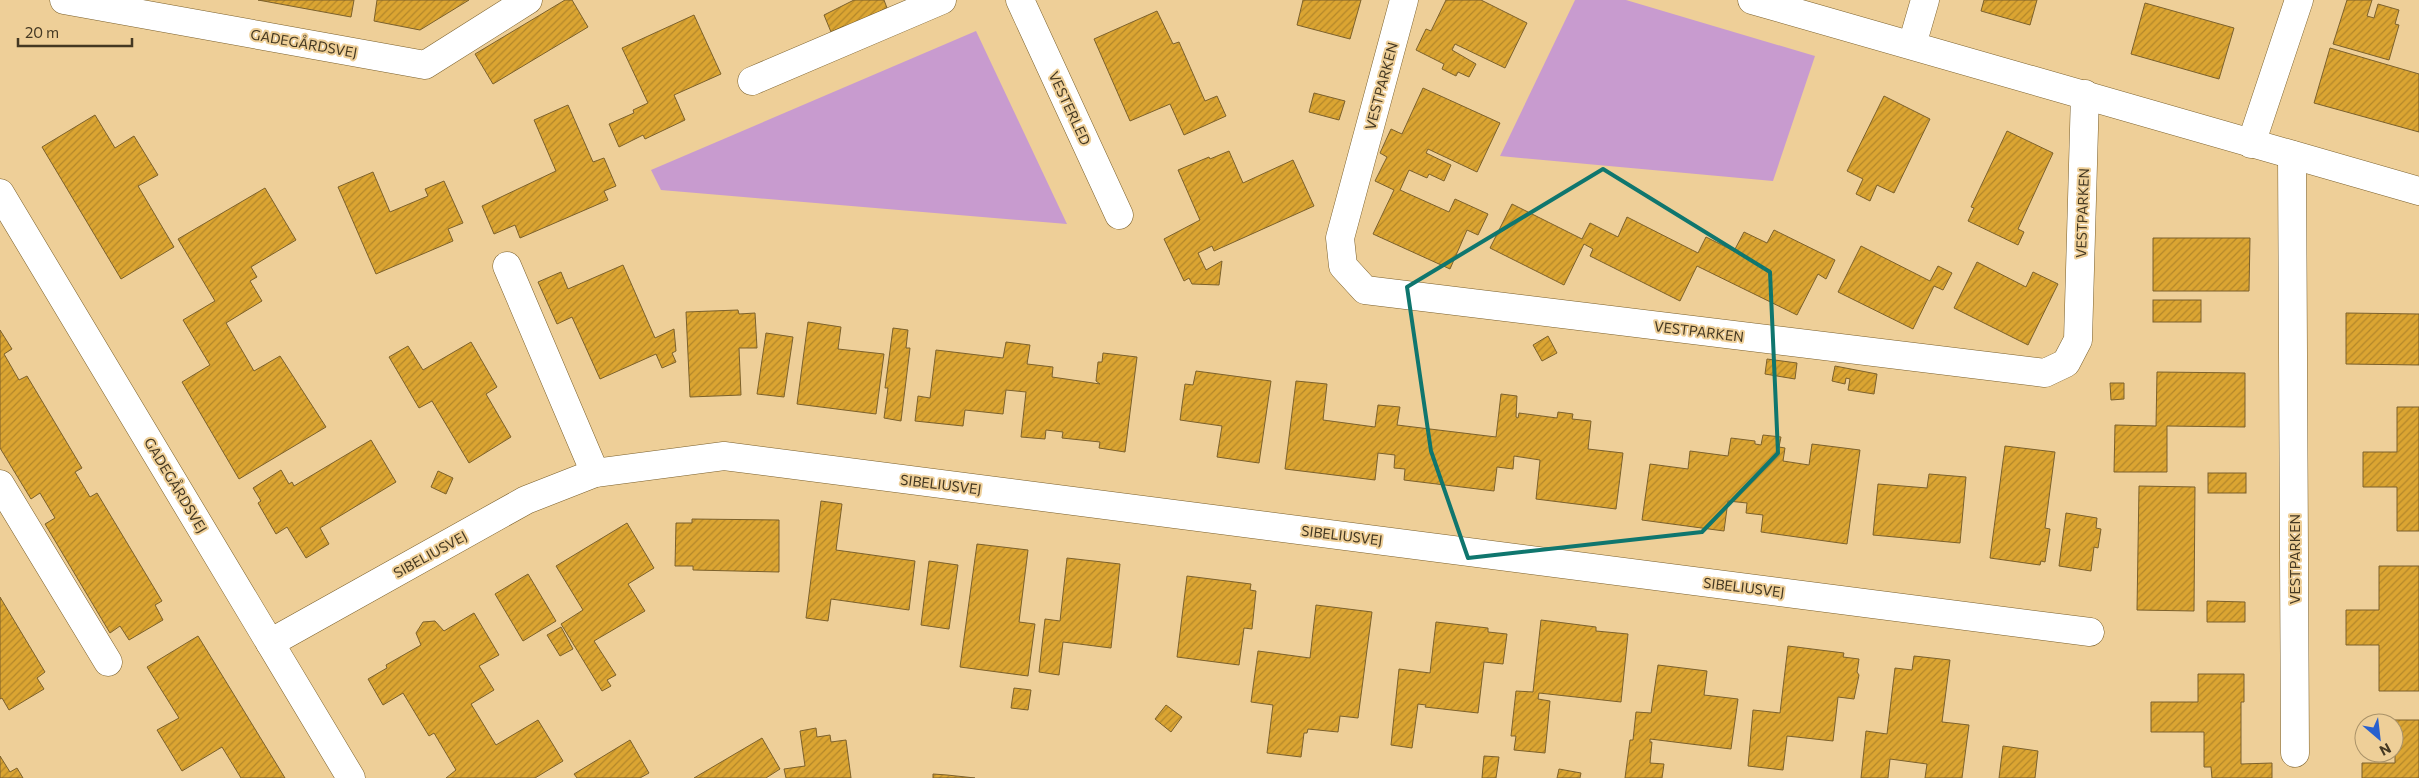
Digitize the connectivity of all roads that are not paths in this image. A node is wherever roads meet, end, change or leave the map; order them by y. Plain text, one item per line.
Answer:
1 (64, 0) edge
2 (528, 0) edge
3 (942, 0) edge
4 (1020, 0) edge
5 (1404, 0) edge
6 (1752, 0) edge
7 (1924, 0) edge
8 (2299, 0) edge
9 (1912, 45) junction
10 (752, 82) dead end
11 (2085, 94) junction
12 (2251, 144) junction
13 (2292, 155) junction
14 (2419, 191) edge
15 (0, 193) edge
16 (1119, 215) dead end
17 (506, 266) dead end
18 (594, 473) junction
19 (0, 484) edge
20 (2090, 632) dead end
21 (270, 643) junction
22 (108, 662) dead end
23 (2295, 753) dead end
24 (351, 778) edge

1 - 2 street, GADEGÅRDSVEJ
3 - 10 street
4 - 16 street, VESTERLED
5 - 11 street, VESTPARKEN
6 - 9 street
7 - 9 street
8 - 12 street
9 - 11 street
11 - 12 street
12 - 13 street
13 - 14 street
13 - 23 street, VESTPARKEN
15 - 21 street, GADEGÅRDSVEJ
17 - 18 street
18 - 20 street, SIBELIUSVEJ
18 - 21 street, SIBELIUSVEJ
19 - 22 street
21 - 24 street, GADEGÅRDSVEJ

